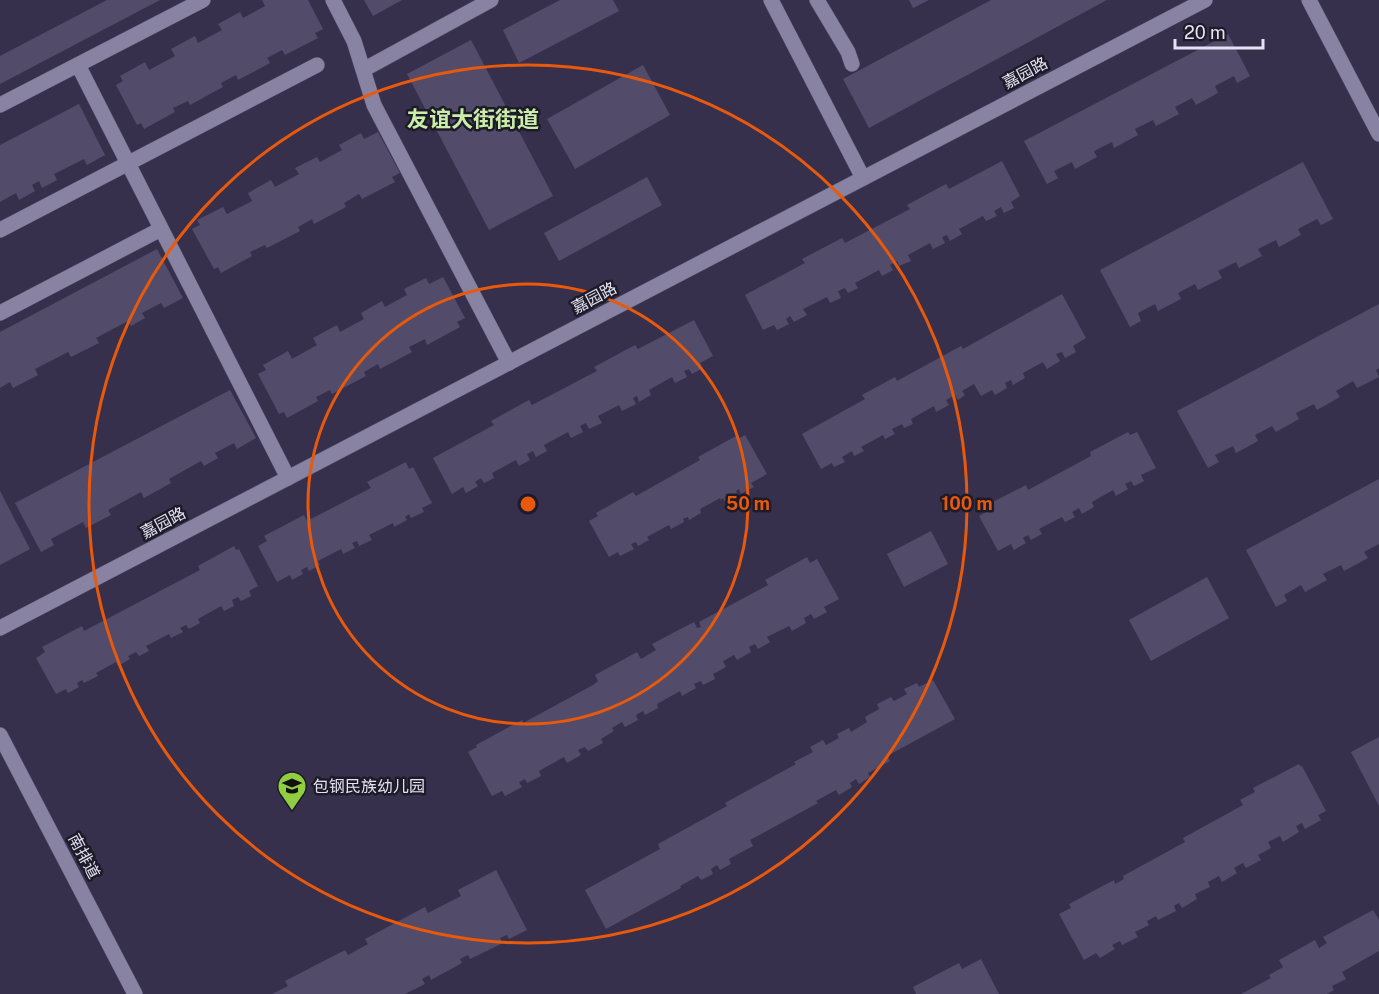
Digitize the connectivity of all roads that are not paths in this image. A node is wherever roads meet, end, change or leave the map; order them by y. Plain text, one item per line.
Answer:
1 (203, 0) edge
2 (333, 0) edge
3 (491, 0) edge
4 (817, 0) edge
5 (1205, 0) edge
6 (1309, 0) edge
7 (775, 1) edge
8 (852, 64) dead end
9 (78, 65) junction
10 (317, 65) dead end
11 (363, 70) junction
12 (0, 105) edge
13 (1379, 135) edge
14 (128, 164) junction
15 (863, 178) junction
16 (161, 229) junction
17 (0, 230) edge
18 (0, 313) edge
19 (508, 363) junction
20 (288, 478) junction
21 (0, 628) edge
22 (2, 742) edge
23 (135, 994) edge

1 - 9 street
2 - 11 street
3 - 11 street
4 - 8 street
5 - 15 street, 嘉园路
6 - 13 street
7 - 15 street
9 - 12 street
9 - 14 street
10 - 14 street
11 - 19 street
14 - 16 street
14 - 17 street
15 - 19 street, 嘉园路
16 - 18 street
16 - 20 street
19 - 20 street, 嘉园路
20 - 21 street, 嘉园路
22 - 23 street, 南排道

